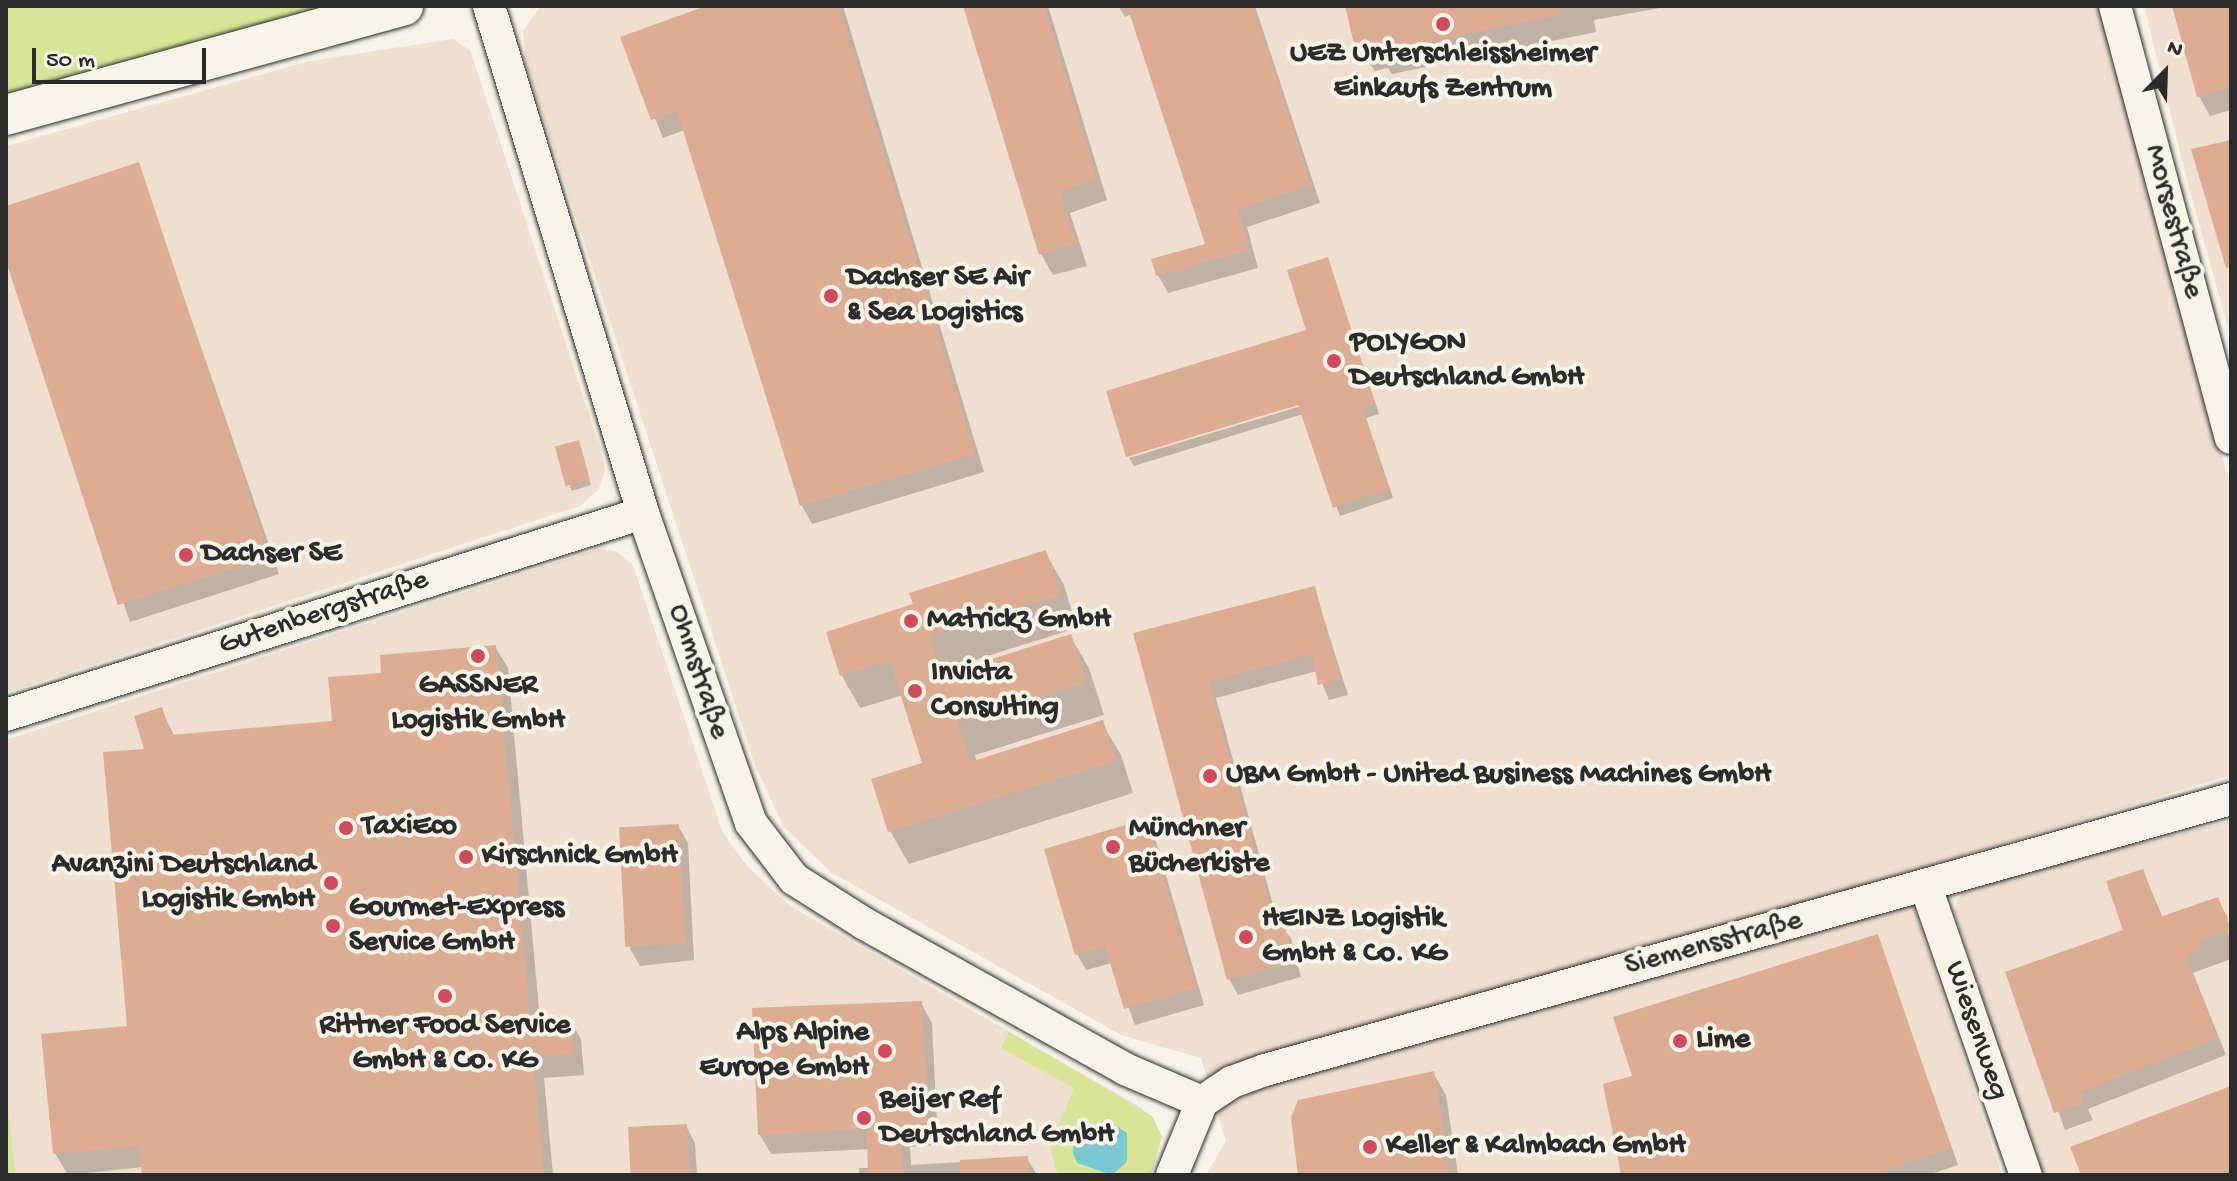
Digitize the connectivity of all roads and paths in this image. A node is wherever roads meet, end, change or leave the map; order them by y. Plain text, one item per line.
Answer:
1 (403, 6) edge
2 (489, 6) edge
3 (2115, 6) edge
4 (6, 115) edge
5 (2231, 438) edge
6 (643, 513) junction
7 (6, 715) edge
8 (2231, 799) edge
9 (1926, 887) junction
10 (1202, 1102) junction
11 (1172, 1175) edge
12 (2026, 1175) edge

1 - 4 main road
2 - 6 street, Ohmstraße
3 - 5 street, Morsestraße
6 - 7 street, Gutenbergstraße
6 - 10 street, Ohmstraße
8 - 9 street, Siemensstraße
9 - 10 street, Siemensstraße
9 - 12 street, Wiesenweg
10 - 11 street

